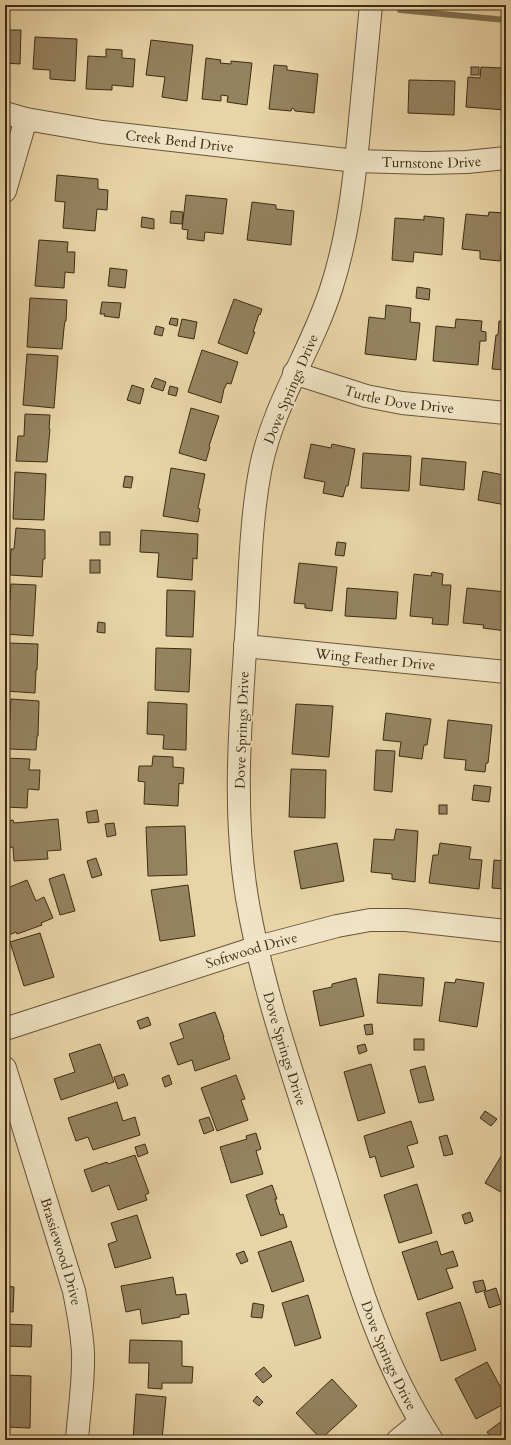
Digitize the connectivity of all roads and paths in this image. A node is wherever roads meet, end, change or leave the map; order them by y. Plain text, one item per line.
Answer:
1 (371, 5) edge
2 (5, 113) edge
3 (26, 119) junction
4 (506, 158) edge
5 (356, 161) junction
6 (5, 190) edge
7 (294, 373) junction
8 (506, 413) edge
9 (245, 646) junction
10 (506, 672) edge
11 (506, 931) edge
12 (258, 947) junction
13 (5, 1029) edge
14 (5, 1068) edge
15 (420, 1422) junction
16 (77, 1440) edge
17 (398, 1440) edge
18 (432, 1440) edge

1 - 5 street, Dove Springs Drive
2 - 3 street, Creek Bend Drive
3 - 5 street, Creek Bend Drive
3 - 6 street
4 - 5 street, Turnstone Drive
5 - 7 street, Dove Springs Drive
7 - 8 street, Turtle Dove Drive
7 - 9 street, Dove Springs Drive
9 - 10 street, Wing Feather Drive
9 - 12 street, Dove Springs Drive
11 - 12 street, Softwood Drive
12 - 13 street, Softwood Drive
12 - 15 street, Dove Springs Drive
14 - 16 street, Brassiewood Drive
15 - 17 street
15 - 18 street, Dove Springs Drive

